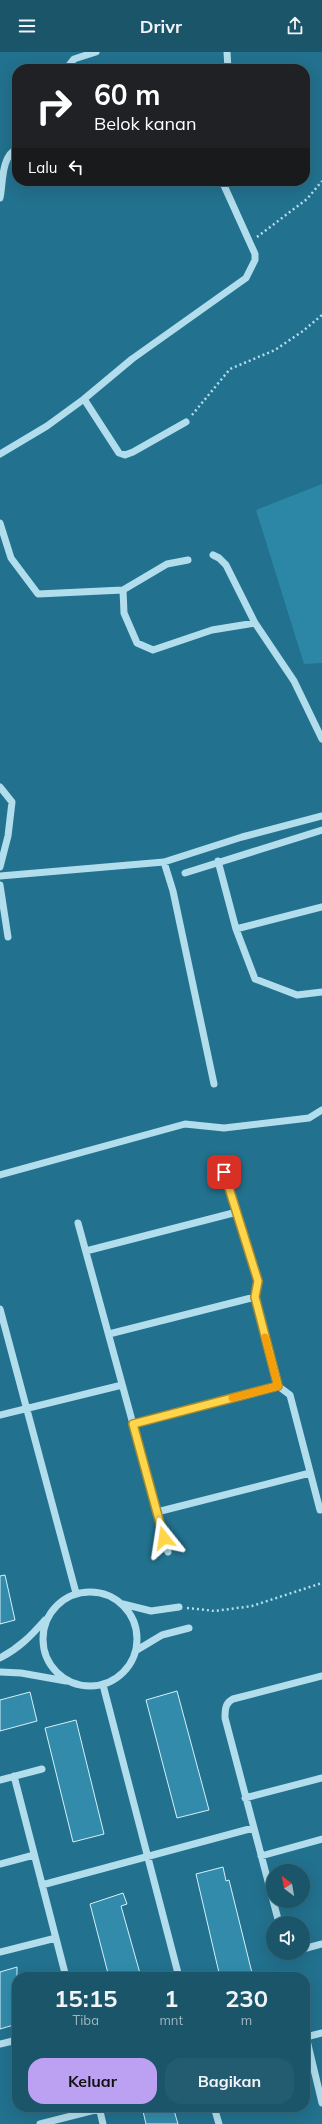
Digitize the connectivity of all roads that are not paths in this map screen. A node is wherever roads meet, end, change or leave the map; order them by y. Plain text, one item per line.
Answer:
1 (96, 52) edge
2 (227, 52) edge
3 (70, 64) edge
4 (228, 64) edge
5 (12, 153) edge
6 (224, 186) edge
7 (0, 198) edge
8 (84, 399) junction
9 (186, 422) road end
10 (0, 454) edge
11 (0, 523) edge
12 (213, 555) dead end
13 (188, 560) dead end
14 (123, 590) junction
15 (255, 623) junction
16 (322, 739) edge
17 (0, 787) edge
18 (322, 816) edge
19 (322, 830) edge
20 (218, 861) junction
21 (164, 862) junction
22 (0, 867) edge
23 (185, 873) dead end
24 (0, 876) edge
25 (0, 885) edge
26 (322, 907) edge
27 (236, 930) junction
28 (8, 937) dead end
29 (322, 992) edge
30 (214, 1084) dead end
31 (322, 1110) edge
32 (220, 1159) dead end
33 (0, 1175) edge
34 (236, 1212) junction
35 (78, 1223) dead end
36 (86, 1252) junction
37 (255, 1297) junction
38 (0, 1309) edge
39 (109, 1334) junction
40 (122, 1385) junction
41 (278, 1386) junction
42 (26, 1408) junction
43 (0, 1415) edge
44 (133, 1424) junction
45 (310, 1473) junction
46 (320, 1510) dead end
47 (157, 1512) junction
48 (168, 1552) dead end
49 (76, 1593) junction
50 (123, 1604) junction
51 (179, 1607) road end
52 (48, 1616) junction
53 (189, 1628) dead end
54 (137, 1650) junction
55 (0, 1658) edge
56 (0, 1672) edge
57 (322, 1676) edge
58 (67, 1681) junction
59 (103, 1685) junction
60 (42, 1769) dead end
61 (14, 1776) junction
62 (322, 1778) edge
63 (0, 1780) edge
64 (245, 1798) junction
65 (253, 1828) junction
66 (322, 1840) edge
67 (34, 1855) junction
68 (147, 1856) junction
69 (260, 1856) junction
70 (0, 1864) edge
71 (42, 1885) junction
72 (277, 1916) edge
73 (56, 1938) junction
74 (322, 1944) edge
75 (310, 1947) edge
76 (0, 1952) edge
77 (65, 1972) edge
78 (178, 1972) edge
79 (322, 2032) edge
80 (310, 2034) edge
81 (12, 2041) edge
82 (0, 2044) edge
83 (310, 2051) edge
84 (322, 2103) edge
85 (84, 2112) edge
86 (100, 2112) edge
87 (215, 2112) edge
88 (40, 2124) edge
89 (103, 2124) edge
90 (219, 2124) edge

1 - 3 street
2 - 4 street
5 - 7 street
6 - 8 street
8 - 9 street
8 - 10 street
11 - 14 street
12 - 15 street
13 - 14 street
14 - 15 street
15 - 16 street
17 - 22 street
18 - 21 street
19 - 20 street
20 - 23 street
20 - 27 street
21 - 24 street
21 - 30 street
25 - 28 street
26 - 27 street
27 - 29 street
31 - 33 street
32 - 34 street
34 - 36 street
34 - 37 street
35 - 36 street
36 - 39 street
37 - 39 street
37 - 41 street
38 - 42 street
39 - 40 street
40 - 42 street
40 - 44 street
41 - 44 street
41 - 45 street
42 - 43 street
42 - 49 street
44 - 47 street
45 - 46 street
45 - 47 street
47 - 48 street
49 - 50 street
49 - 52 street
50 - 51 street
50 - 54 street
52 - 55 street
52 - 58 street
53 - 54 street
54 - 59 street
56 - 58 street
57 - 64 street
58 - 59 street
59 - 68 street
60 - 61 street
61 - 63 street
61 - 67 street
62 - 64 street
64 - 65 street
65 - 68 street
65 - 69 street
66 - 69 street
67 - 70 street
67 - 71 street
68 - 71 street
68 - 78 street
69 - 72 street
71 - 73 street
73 - 76 street
73 - 77 street
74 - 75 street
79 - 80 street
81 - 82 street
83 - 84 street
85 - 88 street
86 - 89 street
87 - 90 street

